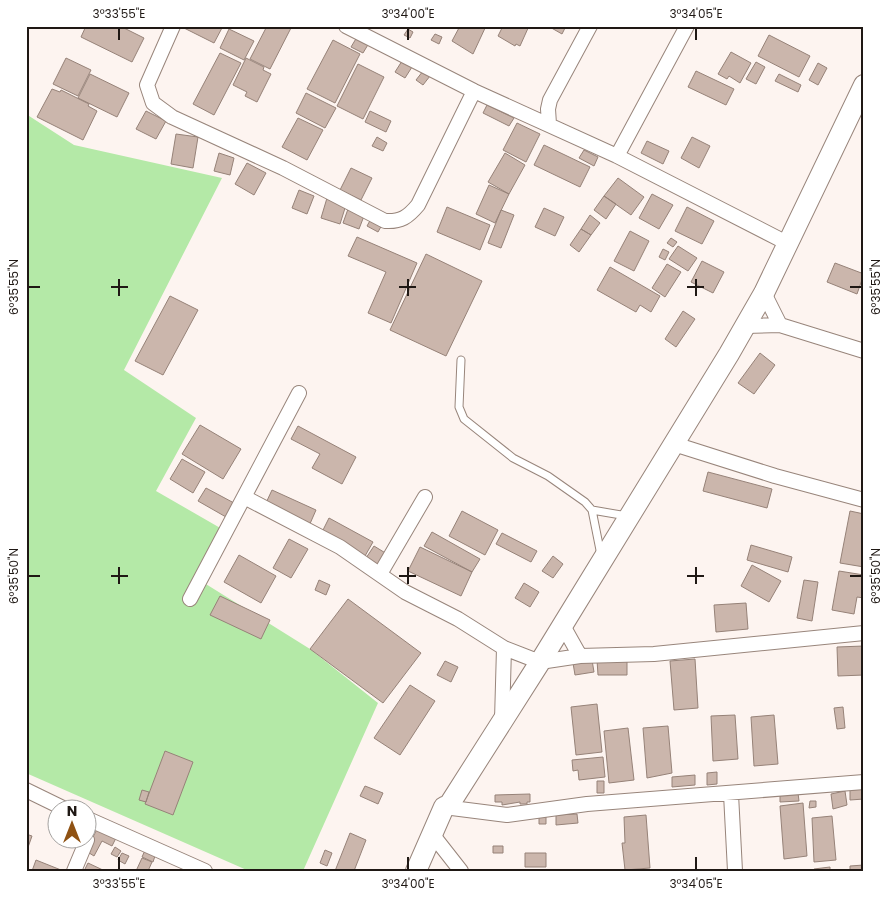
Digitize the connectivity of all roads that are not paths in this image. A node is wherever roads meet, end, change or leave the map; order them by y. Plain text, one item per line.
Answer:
1 (173, 26) edge
2 (346, 26) edge
3 (590, 26) edge
4 (687, 26) edge
5 (864, 85) edge
6 (474, 91) junction
7 (549, 124) junction
8 (617, 156) junction
9 (787, 243) junction
10 (764, 293) junction
11 (780, 325) junction
12 (744, 326) junction
13 (864, 351) edge
14 (461, 360) dead end
15 (299, 393) dead end
16 (674, 444) junction
17 (244, 497) junction
18 (426, 497) dead end
19 (864, 500) edge
20 (592, 510) junction
21 (629, 516) junction
22 (602, 560) junction
23 (380, 574) junction
24 (190, 599) dead end
25 (562, 624) junction
26 (864, 633) edge
27 (504, 648) junction
28 (580, 656) junction
29 (540, 662) junction
30 (502, 721) junction
31 (864, 782) edge
32 (26, 790) edge
33 (732, 794) junction
34 (48, 801) edge
35 (444, 807) junction
36 (98, 824) edge
37 (432, 834) junction
38 (83, 850) edge
39 (74, 871) edge
40 (205, 871) edge
41 (416, 871) edge
42 (461, 871) edge
43 (735, 871) edge

1 - 6 street
2 - 6 street
3 - 7 street
4 - 8 street
5 - 9 main road
6 - 7 street
7 - 8 street
8 - 9 street
9 - 10 main road
10 - 11 street
10 - 12 main road
11 - 12 street
11 - 13 street
12 - 16 main road
14 - 20 lane
15 - 17 street
16 - 19 street
16 - 21 main road
17 - 23 street
17 - 24 street
18 - 23 street
20 - 21 lane
20 - 22 lane
21 - 22 main road
22 - 25 main road
23 - 27 street
25 - 28 street
25 - 29 main road
26 - 28 street
27 - 29 street
27 - 30 street
28 - 29 street
29 - 30 main road
30 - 35 main road
31 - 33 street
32 - 34 street
33 - 35 street
33 - 43 street
35 - 37 main road
36 - 40 street
37 - 41 main road
37 - 42 street
38 - 39 street

